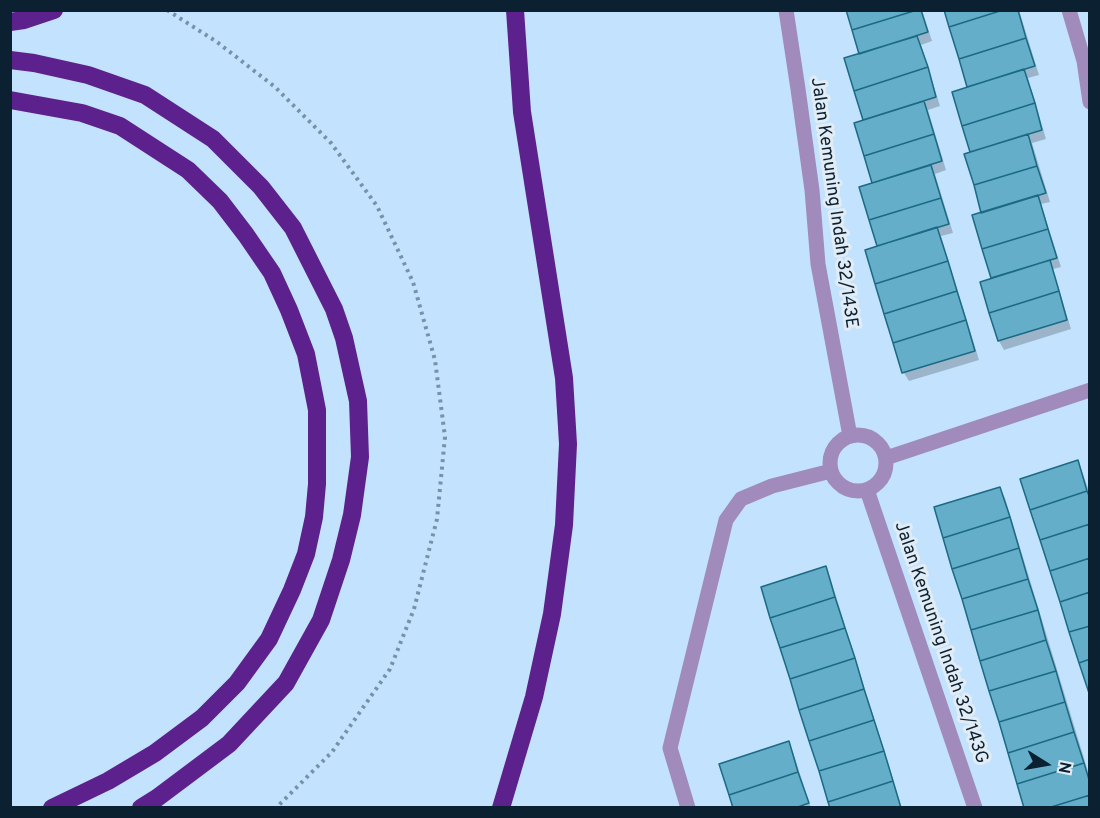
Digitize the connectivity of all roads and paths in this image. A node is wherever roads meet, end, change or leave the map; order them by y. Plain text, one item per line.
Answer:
1 (54, 10) edge
2 (515, 10) edge
3 (786, 10) edge
4 (1069, 10) edge
5 (10, 22) edge
6 (10, 60) edge
7 (10, 100) edge
8 (1089, 102) edge
9 (1089, 390) edge
10 (849, 436) junction
11 (886, 458) junction
12 (831, 471) junction
13 (867, 490) junction
14 (52, 807) edge
15 (141, 807) edge
16 (501, 807) edge
17 (688, 807) edge
18 (975, 807) edge

1 - 5 highway
2 - 16 highway
3 - 10 street, Jalan Kemuning Indah 32/143E
4 - 8 street
6 - 15 highway
7 - 14 highway
9 - 11 street
10 - 11 street
10 - 12 street
11 - 13 street
12 - 13 street
12 - 17 street
13 - 18 street, Jalan Kemuning Indah 32/143G

